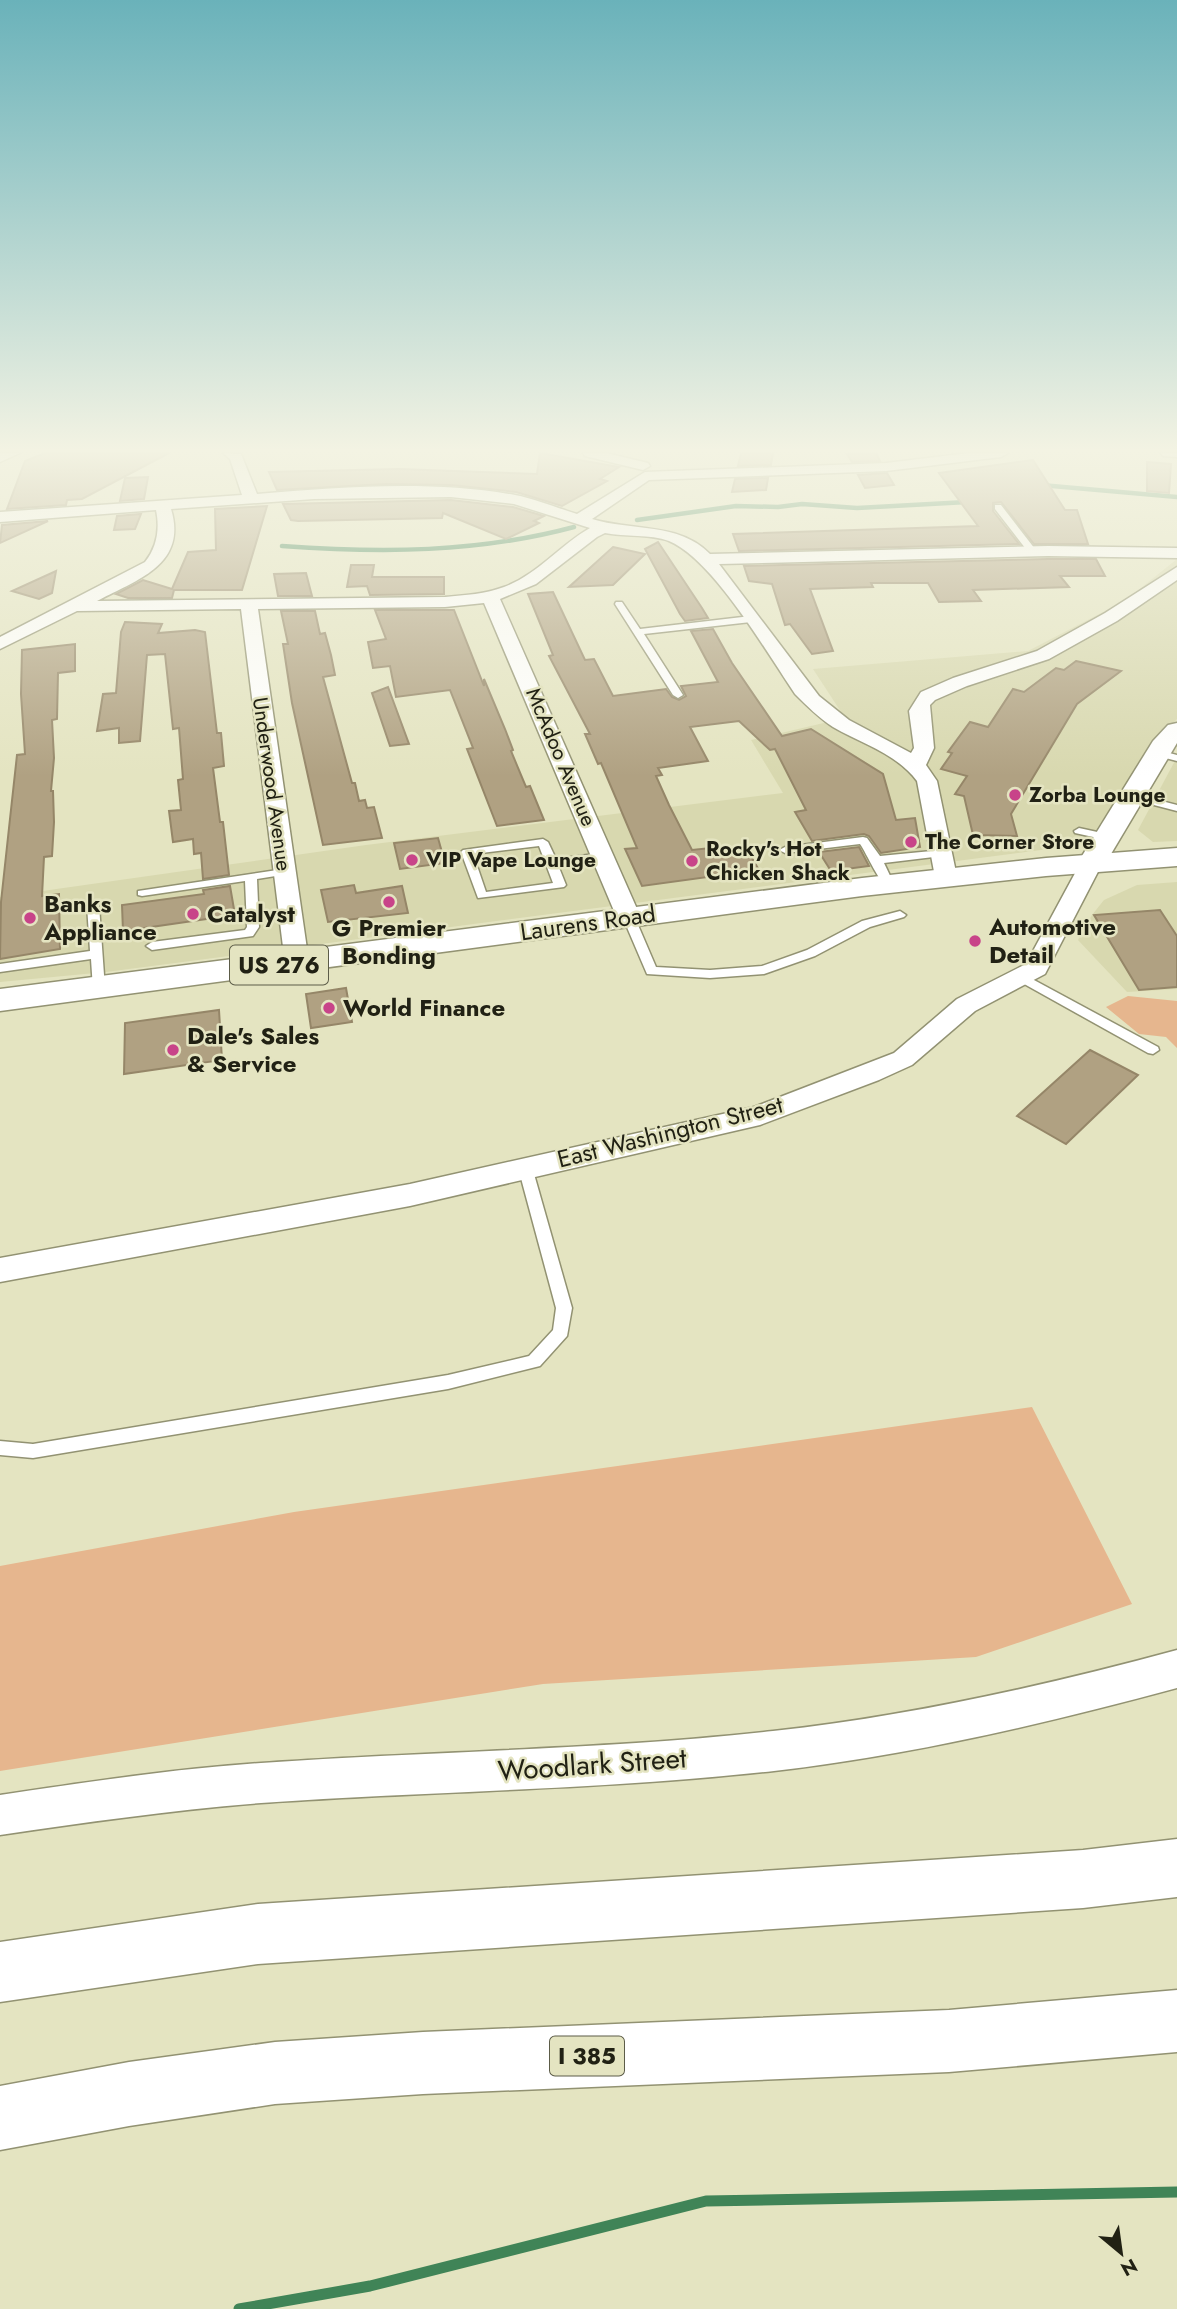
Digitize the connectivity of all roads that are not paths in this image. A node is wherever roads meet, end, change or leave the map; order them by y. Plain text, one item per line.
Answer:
1 (155, 561) edge
2 (553, 561) edge
3 (708, 561) edge
4 (1177, 572) edge
5 (490, 596) junction
6 (619, 604) dead end
7 (74, 606) junction
8 (249, 606) junction
9 (751, 619) junction
10 (638, 632) junction
11 (0, 644) edge
12 (678, 695) dead end
13 (1177, 730) edge
14 (1168, 755) edge
15 (915, 766) junction
16 (1131, 796) junction
17 (1177, 808) edge
18 (1079, 831) dead end
19 (1107, 837) junction
20 (785, 850) dead end
21 (603, 856) junction
22 (1177, 858) edge
23 (552, 863) junction
24 (1091, 863) junction
25 (944, 865) junction
26 (284, 872) junction
27 (883, 872) junction
28 (251, 877) junction
29 (142, 893) dead end
30 (93, 905) dead end
31 (900, 915) dead end
32 (629, 918) junction
33 (152, 946) dead end
34 (98, 954) junction
35 (297, 963) junction
36 (0, 968) edge
37 (1021, 977) junction
38 (99, 989) junction
39 (0, 1000) edge
40 (1153, 1050) dead end
41 (525, 1167) junction
42 (0, 1270) edge
43 (0, 1448) edge
44 (1177, 1669) edge
45 (0, 1815) edge
46 (1177, 1868) edge
47 (0, 1972) edge
48 (1177, 2021) edge
49 (0, 2118) edge

1 - 7 street
2 - 5 street
3 - 9 street
4 - 15 street
5 - 8 street
5 - 21 street, McAdoo Avenue
6 - 10 lane
7 - 8 street
7 - 11 street
8 - 26 street, Underwood Avenue
9 - 10 lane
9 - 15 street
10 - 12 lane
13 - 14 street, East Washington Street
14 - 16 street, East Washington Street
15 - 25 street
16 - 17 lane
16 - 19 street, East Washington Street
18 - 19 lane
19 - 24 street, East Washington Street
20 - 27 lane
21 - 23 lane
21 - 32 street, McAdoo Avenue
22 - 24 main road, Laurens Road / US 276
23 - 23 lane
24 - 25 main road, Laurens Road / US 276
24 - 37 street, East Washington Street
25 - 27 main road, Laurens Road / US 276
26 - 28 lane
26 - 35 street, Underwood Avenue
27 - 32 main road, Laurens Road / US 276
28 - 29 lane
28 - 33 lane
30 - 34 lane
31 - 32 lane
32 - 35 main road, Laurens Road / US 276
34 - 36 lane
34 - 38 lane
35 - 38 main road, Laurens Road / US 276
37 - 40 lane
37 - 41 street, East Washington Street
38 - 39 main road, Laurens Road / US 276
41 - 42 street, East Washington Street
41 - 43 lane
44 - 45 street, Woodlark Street
46 - 47 main road
48 - 49 main road, I 385

